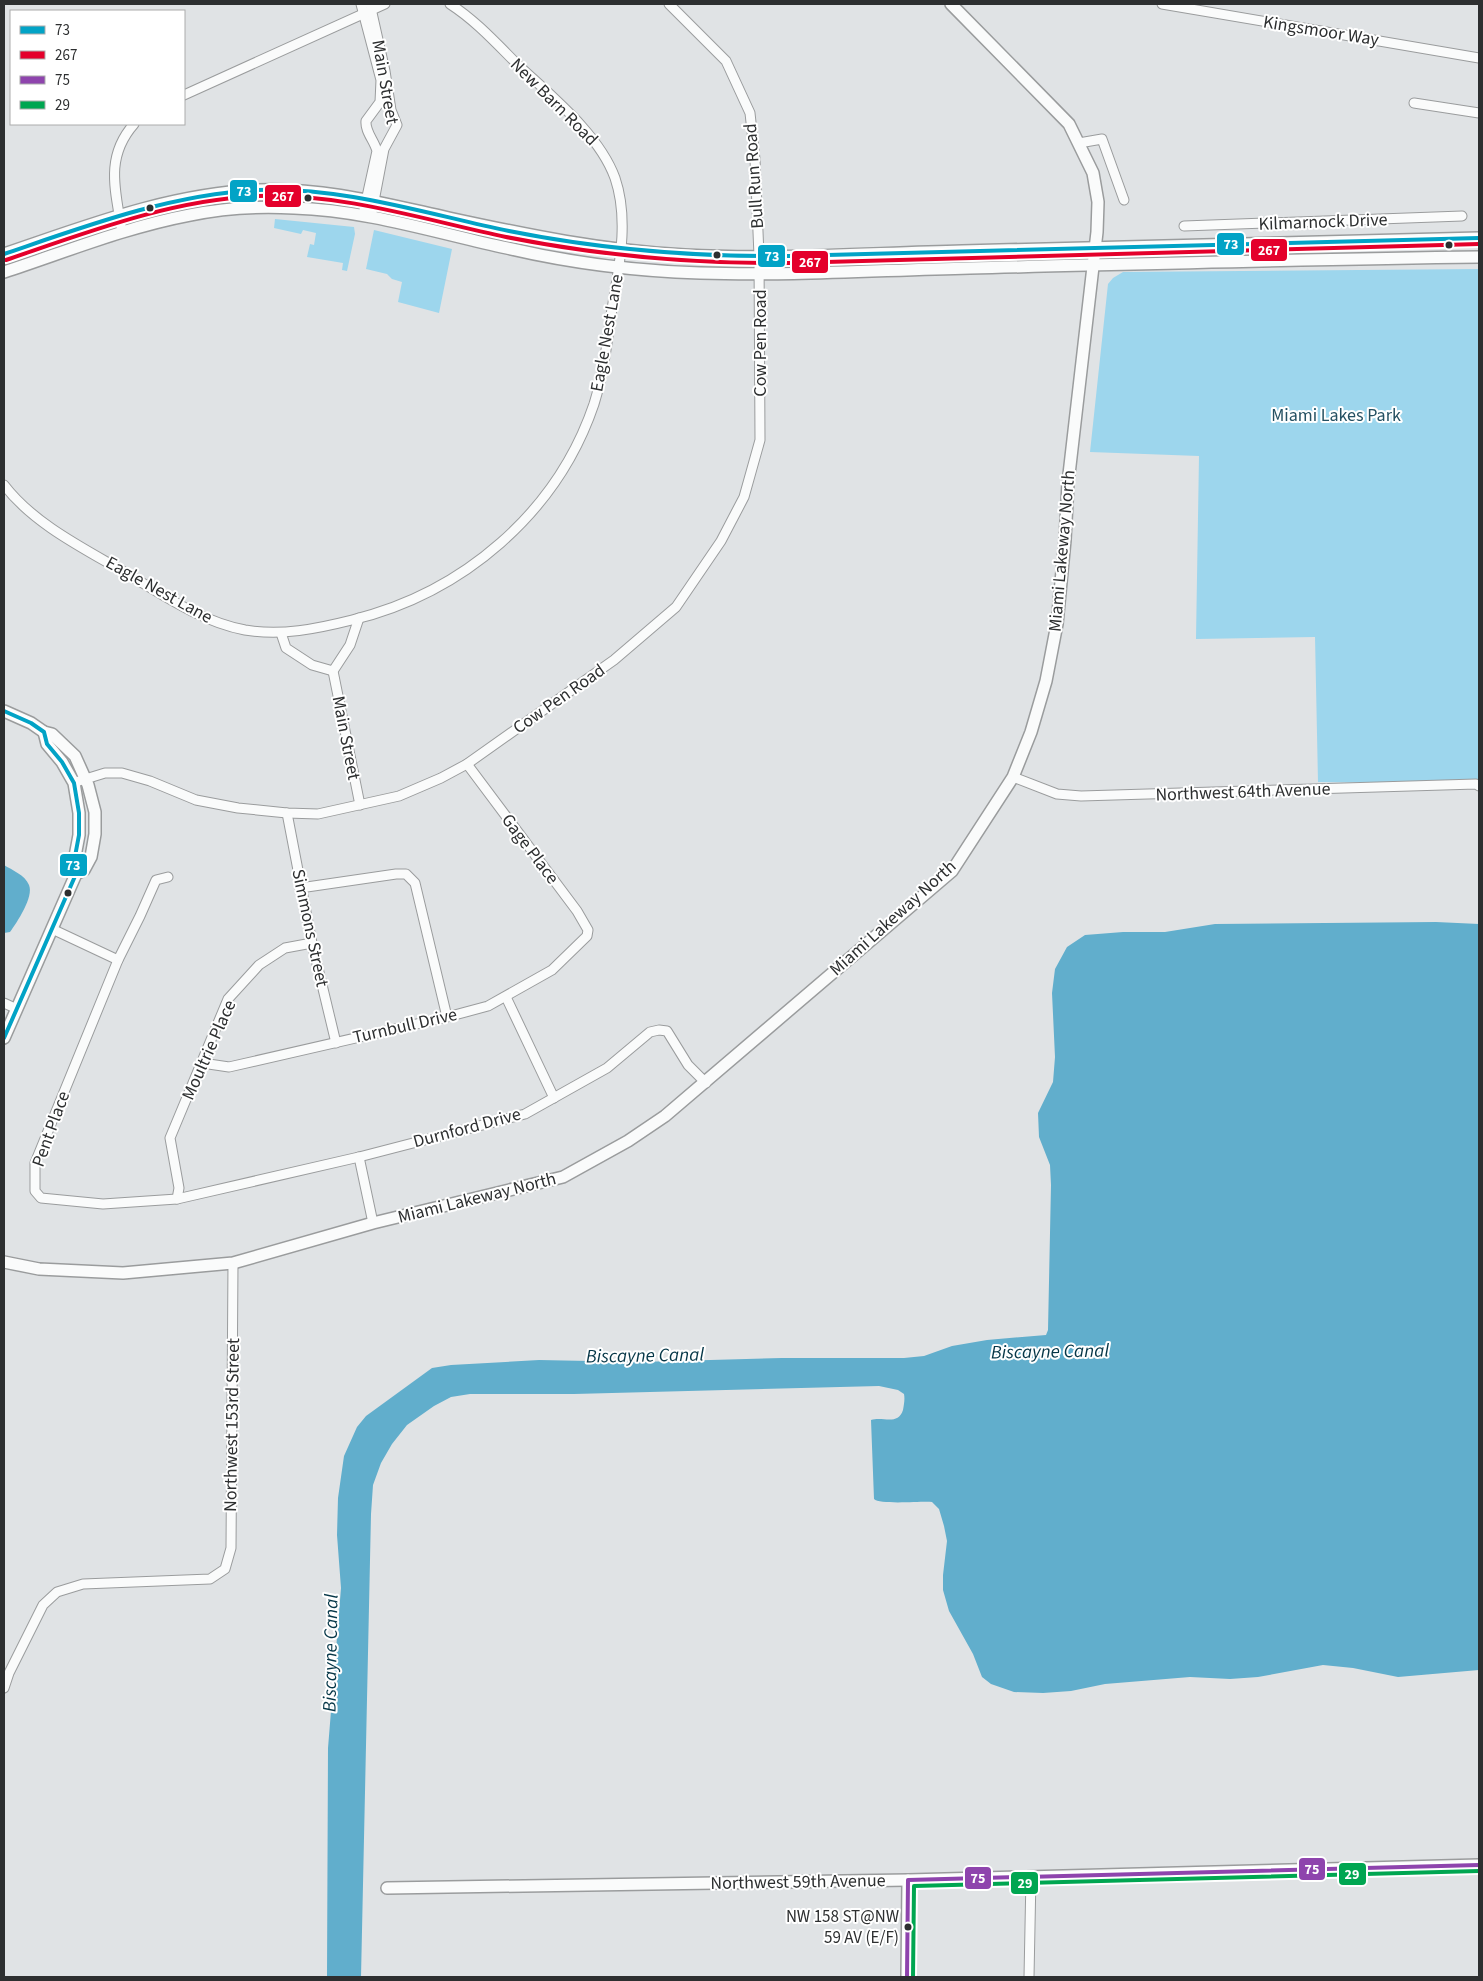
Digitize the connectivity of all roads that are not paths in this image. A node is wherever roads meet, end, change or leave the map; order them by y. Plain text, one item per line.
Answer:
1 (385, 4) edge
2 (450, 4) edge
3 (669, 4) edge
4 (951, 4) edge
5 (1162, 4) edge
6 (366, 7) edge
7 (1479, 58) edge
8 (185, 95) edge
9 (1414, 103) dead end
10 (1479, 113) edge
11 (133, 125) edge
12 (1080, 144) junction
13 (371, 200) junction
14 (1124, 200) dead end
15 (119, 215) junction
16 (367, 216) junction
17 (1462, 216) dead end
18 (1184, 226) dead end
19 (122, 232) junction
20 (1479, 238) edge
21 (1290, 242) junction
22 (1094, 248) junction
23 (620, 251) junction
24 (4, 254) edge
25 (759, 256) junction
26 (1479, 257) edge
27 (1290, 259) junction
28 (1092, 265) junction
29 (618, 267) junction
30 (4, 272) edge
31 (759, 273) junction
32 (4, 485) edge
33 (359, 618) junction
34 (281, 632) junction
35 (333, 671) junction
36 (4, 711) edge
37 (44, 732) junction
38 (467, 764) junction
39 (1013, 777) junction
40 (85, 778) junction
41 (74, 783) junction
42 (1478, 784) edge
43 (360, 805) junction
44 (287, 814) junction
45 (76, 874) junction
46 (168, 877) dead end
47 (300, 888) junction
48 (52, 929) junction
49 (587, 936) joint
50 (312, 943) junction
51 (118, 960) junction
52 (506, 997) junction
53 (4, 1003) edge
54 (17, 1008) junction
55 (447, 1017) junction
56 (4, 1038) edge
57 (336, 1043) junction
58 (202, 1063) junction
59 (706, 1083) junction
60 (554, 1098) junction
61 (359, 1157) junction
62 (177, 1199) junction
63 (373, 1223) junction
64 (4, 1262) edge
65 (233, 1263) junction
66 (4, 1688) edge
67 (1479, 1865) edge
68 (1031, 1876) junction
69 (908, 1880) junction
70 (387, 1888) dead end
71 (906, 1977) edge
72 (1029, 1977) edge

1 - 6 street
2 - 23 street, New Barn Road
3 - 25 street, Bull Run Road
4 - 12 main road, Miami Lakeway North
5 - 7 street, Kingsmoor Way
6 - 8 street
6 - 13 street, Main Street
6 - 13 street, Main Street
9 - 10 street
11 - 15 street
12 - 14 street
12 - 22 main road, Miami Lakeway North
13 - 15 main road
13 - 16 street, Main Street
13 - 23 main road
15 - 19 street
15 - 24 main road
16 - 19 main road
16 - 29 main road
17 - 18 street, Kilmarnock Drive
19 - 30 main road
20 - 21 main road
21 - 22 main road
21 - 27 main road
22 - 25 main road
22 - 28 main road, Miami Lakeway North
23 - 25 main road
23 - 29 street, Eagle Nest Lane
25 - 31 street, Cow Pen Road
26 - 27 main road
27 - 28 main road
28 - 31 main road
28 - 39 main road, Miami Lakeway North
29 - 31 main road
29 - 33 street, Eagle Nest Lane
31 - 38 street, Cow Pen Road
32 - 34 street, Eagle Nest Lane
33 - 34 street, Eagle Nest Lane
33 - 35 street, Main Street
34 - 35 street, Main Street
35 - 43 street, Main Street
36 - 37 main road
37 - 40 main road
37 - 41 main road
38 - 43 street, Cow Pen Road
38 - 49 street, Gage Place
39 - 42 street, Northwest 64th Avenue
39 - 59 main road, Miami Lakeway North
40 - 41 street, Cow Pen Road
40 - 44 street, Cow Pen Road
40 - 45 main road
41 - 45 main road
43 - 44 street, Cow Pen Road
44 - 47 street, Simmons Street
45 - 48 main road
46 - 51 street, Pent Place
47 - 50 street, Simmons Street
47 - 55 street
48 - 51 street
48 - 54 main road
49 - 52 street, Turnbull Drive
50 - 57 street, Simmons Street
50 - 58 street, Moultrie Place
51 - 62 street, Pent Place
52 - 55 street, Turnbull Drive
52 - 60 street
53 - 54 street
54 - 56 main road
55 - 57 street, Turnbull Drive
57 - 58 street, Turnbull Drive
58 - 62 street, Moultrie Place
59 - 60 street, Durnford Drive
59 - 63 main road, Miami Lakeway North
60 - 61 street, Durnford Drive
61 - 62 street, Durnford Drive
61 - 63 street
63 - 65 main road, Miami Lakeway North
64 - 65 main road, Miami Lakeway North
65 - 66 street, Northwest 153rd Street
67 - 68 main road, Northwest 59th Avenue
68 - 69 main road, Northwest 59th Avenue
68 - 72 street
69 - 70 main road, Northwest 59th Avenue
69 - 71 main road

